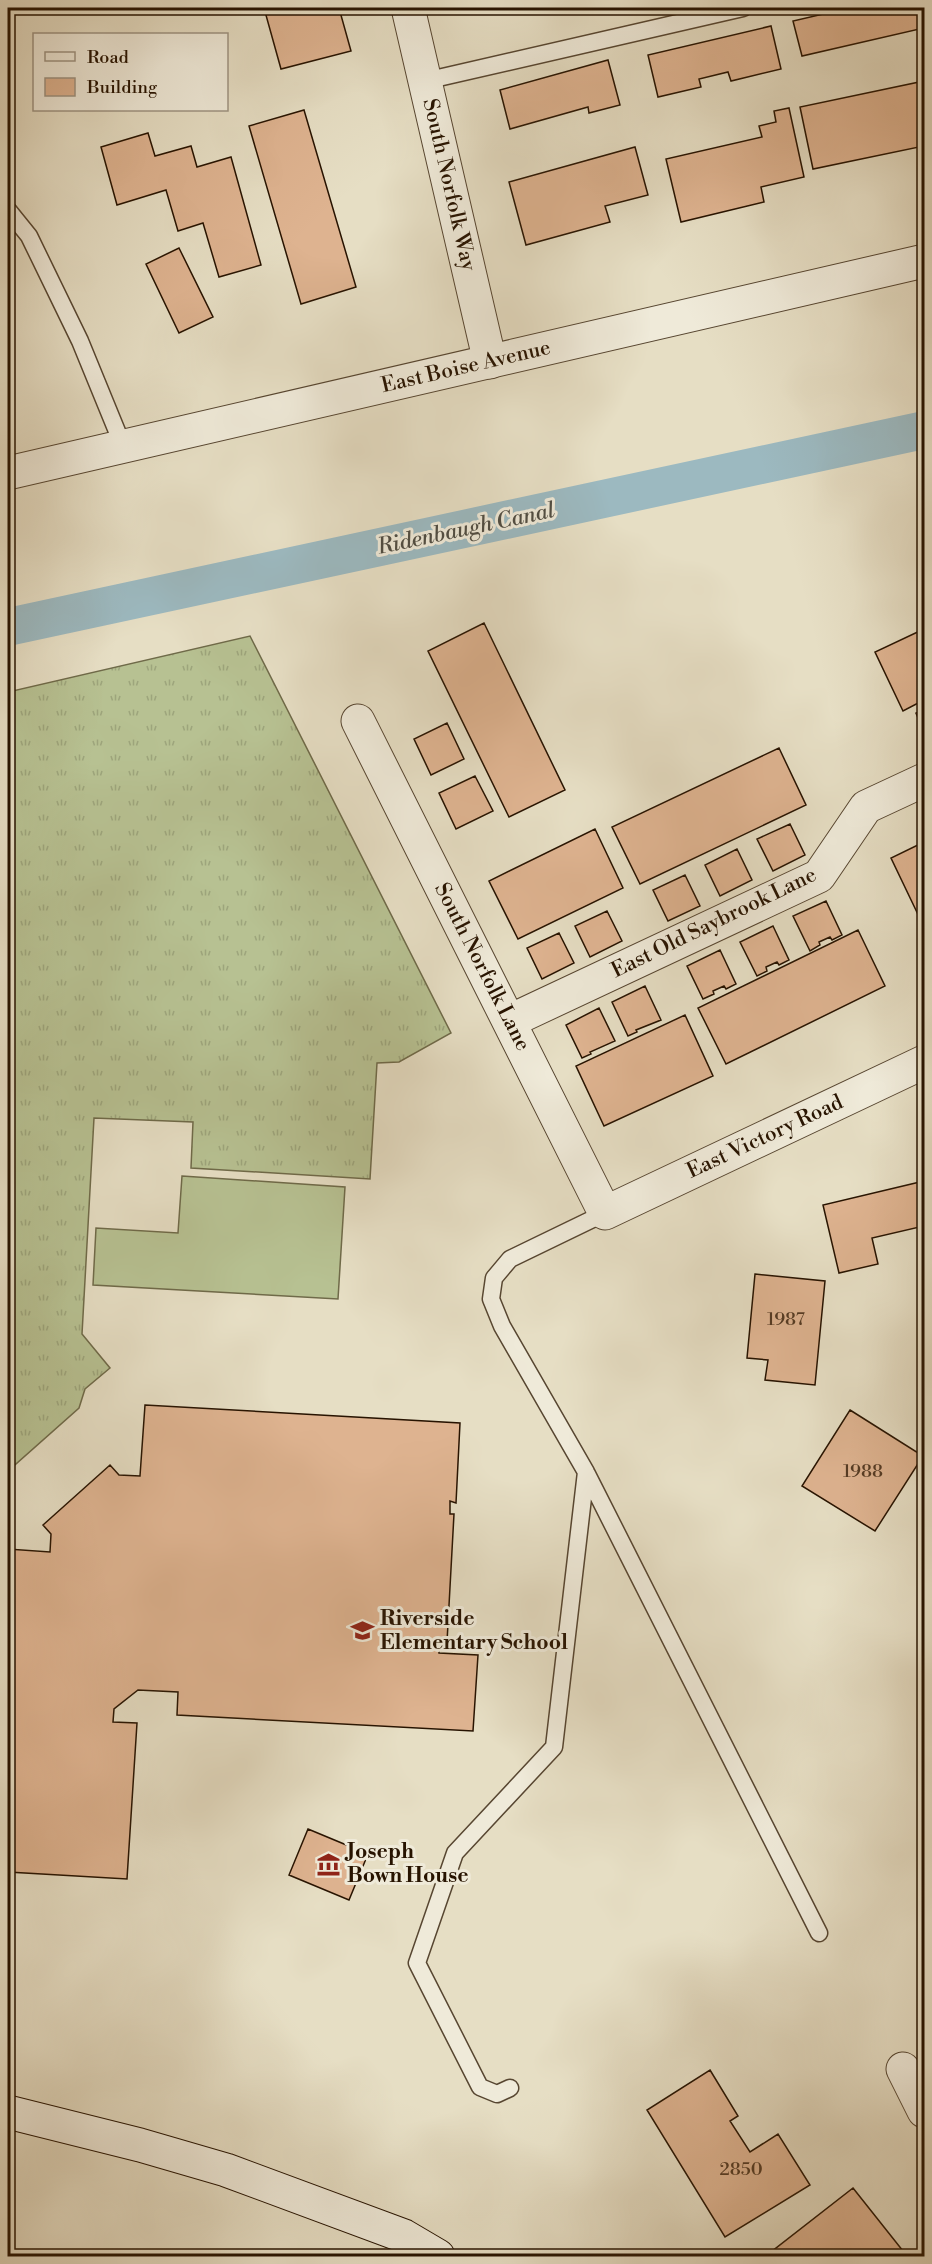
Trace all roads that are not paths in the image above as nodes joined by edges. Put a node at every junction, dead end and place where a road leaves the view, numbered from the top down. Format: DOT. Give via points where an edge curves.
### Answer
graph roads {
  1 [pos="408,8"];
  2 [pos="743,8"];
  3 [pos="425,81"];
  4 [pos="8,210"];
  5 [pos="924,261"];
  6 [pos="490,362"];
  7 [pos="123,446"];
  8 [pos="8,473"];
  9 [pos="358,721"];
  10 [pos="924,780"];
  11 [pos="510,1021"];
  12 [pos="924,1062"];
  13 [pos="605,1214"];
  14 [pos="586,1472"];
  15 [pos="819,1933"];
  16 [pos="903,2069"];
  17 [pos="510,2088"];
  18 [pos="924,2111"];
  19 [pos="8,2112"];
  20 [pos="438,2256"];
  1 -- 3 [label="street, South Norfolk Way"];
  2 -- 3 [label="lane"];
  3 -- 6 [label="street, South Norfolk Way"];
  4 -- 7 [label="lane" via="29,236 80,341"];
  5 -- 6 [label="street, East Boise Avenue"];
  6 -- 7 [label="street, East Boise Avenue"];
  7 -- 8 [label="street, East Boise Avenue"];
  9 -- 11 [label="street, South Norfolk Lane"];
  10 -- 11 [label="street, East Old Saybrook Lane" via="866,807 819,876"];
  11 -- 13 [label="street, South Norfolk Lane"];
  12 -- 13 [label="street, East Victory Road"];
  13 -- 14 [label="lane" via="510,1259 495,1278 491,1299 502,1326"];
  14 -- 15 [label="lane"];
  14 -- 17 [label="lane" via="554,1747 455,1853 417,1963 480,2087 496,2094"];
  16 -- 18 [label="street"];
  19 -- 20 [label="street" via="226,2170 404,2236"];
}
